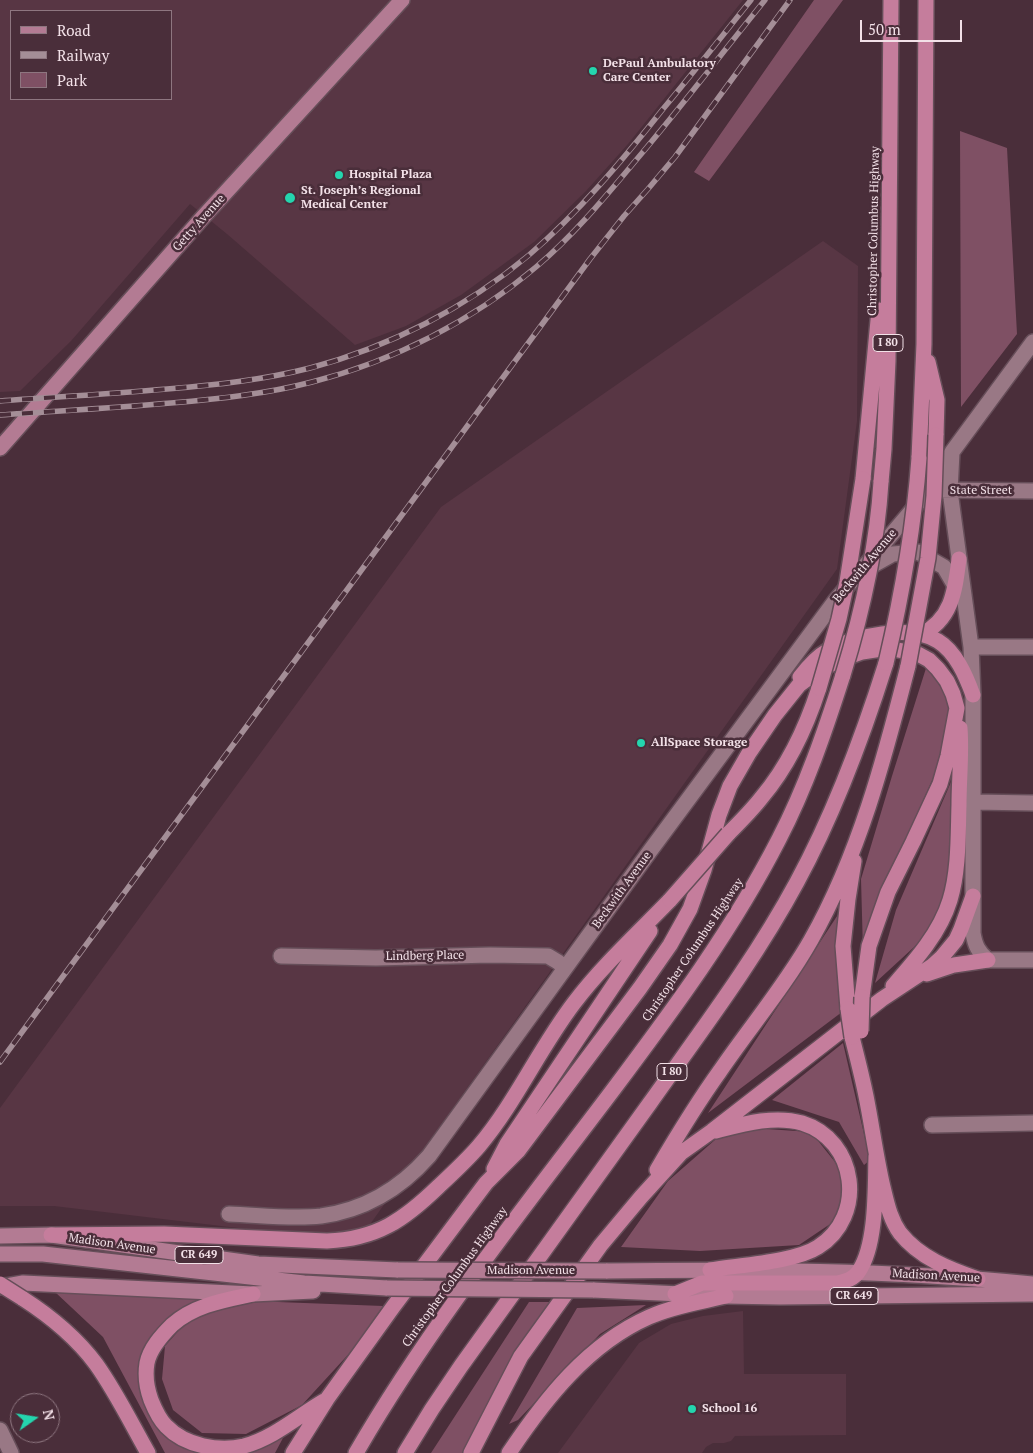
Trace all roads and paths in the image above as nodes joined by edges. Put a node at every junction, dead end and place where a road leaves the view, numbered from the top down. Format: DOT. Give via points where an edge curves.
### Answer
graph roads {
  1 [pos="402,0"];
  2 [pos="891,0"];
  3 [pos="926,0"];
  4 [pos="889,204"];
  5 [pos="1033,342"];
  6 [pos="924,344"];
  7 [pos="0,448"];
  8 [pos="952,452"];
  9 [pos="930,489"];
  10 [pos="950,491"];
  11 [pos="1033,491"];
  12 [pos="959,560"];
  13 [pos="858,574"];
  14 [pos="955,586"];
  15 [pos="920,635"];
  16 [pos="971,647"];
  17 [pos="1033,647"];
  18 [pos="973,695"];
  19 [pos="790,696"];
  20 [pos="957,708"];
  21 [pos="973,802"];
  22 [pos="1033,803"];
  23 [pos="860,833"];
  24 [pos="973,896"];
  25 [pos="670,900"];
  26 [pos="281,956"];
  27 [pos="988,960"];
  28 [pos="1033,960"];
  29 [pos="565,968"];
  30 [pos="918,976"];
  31 [pos="882,998"];
  32 [pos="856,1034"];
  33 [pos="1033,1123"];
  34 [pos="932,1126"];
  35 [pos="712,1132"];
  36 [pos="876,1156"];
  37 [pos="486,1183"];
  38 [pos="641,1197"];
  39 [pos="229,1214"];
  40 [pos="51,1235"];
  41 [pos="0,1236"];
  42 [pos="0,1254"];
  43 [pos="710,1270"];
  44 [pos="859,1272"];
  45 [pos="978,1278"];
  46 [pos="1033,1284"];
  47 [pos="0,1286"];
  48 [pos="387,1288"];
  49 [pos="253,1294"];
  50 [pos="675,1294"];
  51 [pos="1033,1294"];
  52 [pos="726,1296"];
  53 [pos="327,1399"];
  54 [pos="0,1430"];
  55 [pos="11,1453"];
  56 [pos="148,1453"];
  57 [pos="293,1453"];
  58 [pos="356,1453"];
  59 [pos="405,1453"];
  60 [pos="471,1453"];
  61 [pos="509,1453"];
  1 -- 7 [label="main road, Getty Avenue" via="204,216"];
  2 -- 4 [label="highway, Christopher Columbus Highway / I 80"];
  3 -- 6 [label="highway, I 80"];
  4 -- 25 [label="highway, bridge" via="863,478 847,582 819,688 801,736 762,798"];
  4 -- 58 [label="highway, Christopher Columbus Highway / I 80, bridge" via="886,414 876,531 862,605 843,675 801,793 780,838 730,925 663,1022 424,1346"];
  5 -- 8 [label="street, Beckwith Avenue"];
  6 -- 23 [label="highway, bridge" via="937,400 928,558 908,666"];
  6 -- 59 [label="highway, I 80, bridge" via="920,458 906,574 886,663 858,747 819,839 746,966 461,1366"];
  8 -- 9 [label="street, Beckwith Avenue"];
  8 -- 10 [label="street"];
  9 -- 10 [label="street, State Street"];
  9 -- 13 [label="street, Beckwith Avenue"];
  10 -- 11 [label="street, State Street"];
  10 -- 12 [label="street"];
  12 -- 14 [label="highway"];
  12 -- 16 [label="street"];
  13 -- 14 [label="street" via="893,554 918,552 944,567"];
  13 -- 29 [label="street, Beckwith Avenue"];
  14 -- 15 [label="highway" via="942,618"];
  15 -- 18 [label="highway" via="937,640 951,653"];
  15 -- 19 [label="highway" via="900,632 864,637 826,651 806,669"];
  16 -- 17 [label="street"];
  16 -- 18 [label="street"];
  18 -- 21 [label="street"];
  19 -- 20 [label="highway" via="809,677 829,665 862,652 888,648 918,654 929,660 947,681"];
  19 -- 37 [label="highway" via="730,786 690,908 670,945 518,1150"];
  20 -- 31 [label="highway" via="960,730 958,840 953,888 929,942"];
  20 -- 32 [label="highway, bridge" via="940,784 888,892 870,946"];
  21 -- 22 [label="street"];
  21 -- 24 [label="street"];
  23 -- 32 [label="highway, bridge" via="843,946 848,1009"];
  23 -- 38 [label="highway" via="810,941 719,1071"];
  24 -- 27 [label="street" via="975,944"];
  24 -- 30 [label="highway" via="956,940 942,957"];
  25 -- 37 [label="highway" via="507,1144"];
  25 -- 40 [label="highway" via="573,1004 479,1145 425,1200 383,1229 342,1241 164,1234"];
  26 -- 29 [label="street, Lindberg Place" via="548,956"];
  27 -- 28 [label="street"];
  27 -- 30 [label="highway" via="954,965"];
  29 -- 39 [label="street, Beckwith Avenue" via="429,1156 406,1180 373,1201 322,1216"];
  30 -- 31 [label="highway"];
  31 -- 35 [label="highway"];
  32 -- 36 [label="highway"];
  33 -- 34 [label="street"];
  35 -- 38 [label="highway" via="681,1153"];
  35 -- 43 [label="highway" via="779,1120 814,1128 826,1136 842,1156 850,1179 850,1191 844,1216 828,1240 818,1247 796,1256"];
  36 -- 44 [label="highway" via="870,1239"];
  36 -- 45 [label="highway" via="890,1215 899,1231 929,1258"];
  37 -- 53 [label="highway"];
  38 -- 60 [label="highway" via="600,1246 521,1356"];
  40 -- 41 [label="main road, Madison Avenue / CR 649"];
  40 -- 43 [label="main road, Madison Avenue / CR 649, bridge" via="258,1264 398,1270"];
  42 -- 48 [label="main road, Madison Avenue / CR 649" via="43,1254 304,1283"];
  43 -- 44 [label="main road, Madison Avenue / CR 649"];
  44 -- 45 [label="main road, Madison Avenue / CR 649"];
  44 -- 50 [label="highway" via="848,1281 836,1283 702,1283"];
  45 -- 46 [label="main road, Madison Avenue / CR 649"];
  47 -- 49 [label="main road" via="23,1283"];
  47 -- 56 [label="highway, bridge" via="64,1329 95,1363"];
  48 -- 49 [label="main road"];
  48 -- 50 [label="main road, Madison Avenue / CR 649, bridge"];
  49 -- 53 [label="highway" via="219,1301 186,1314 157,1343 147,1362 146,1374 158,1416 170,1430 184,1439 208,1447 230,1448 268,1436"];
  50 -- 52 [label="main road, Madison Avenue / CR 649"];
  51 -- 52 [label="main road, Madison Avenue / CR 649"];
  52 -- 61 [label="highway" via="649,1316 622,1331 561,1384"];
  53 -- 57 [label="highway"];
  54 -- 55 [label="street"];
}
